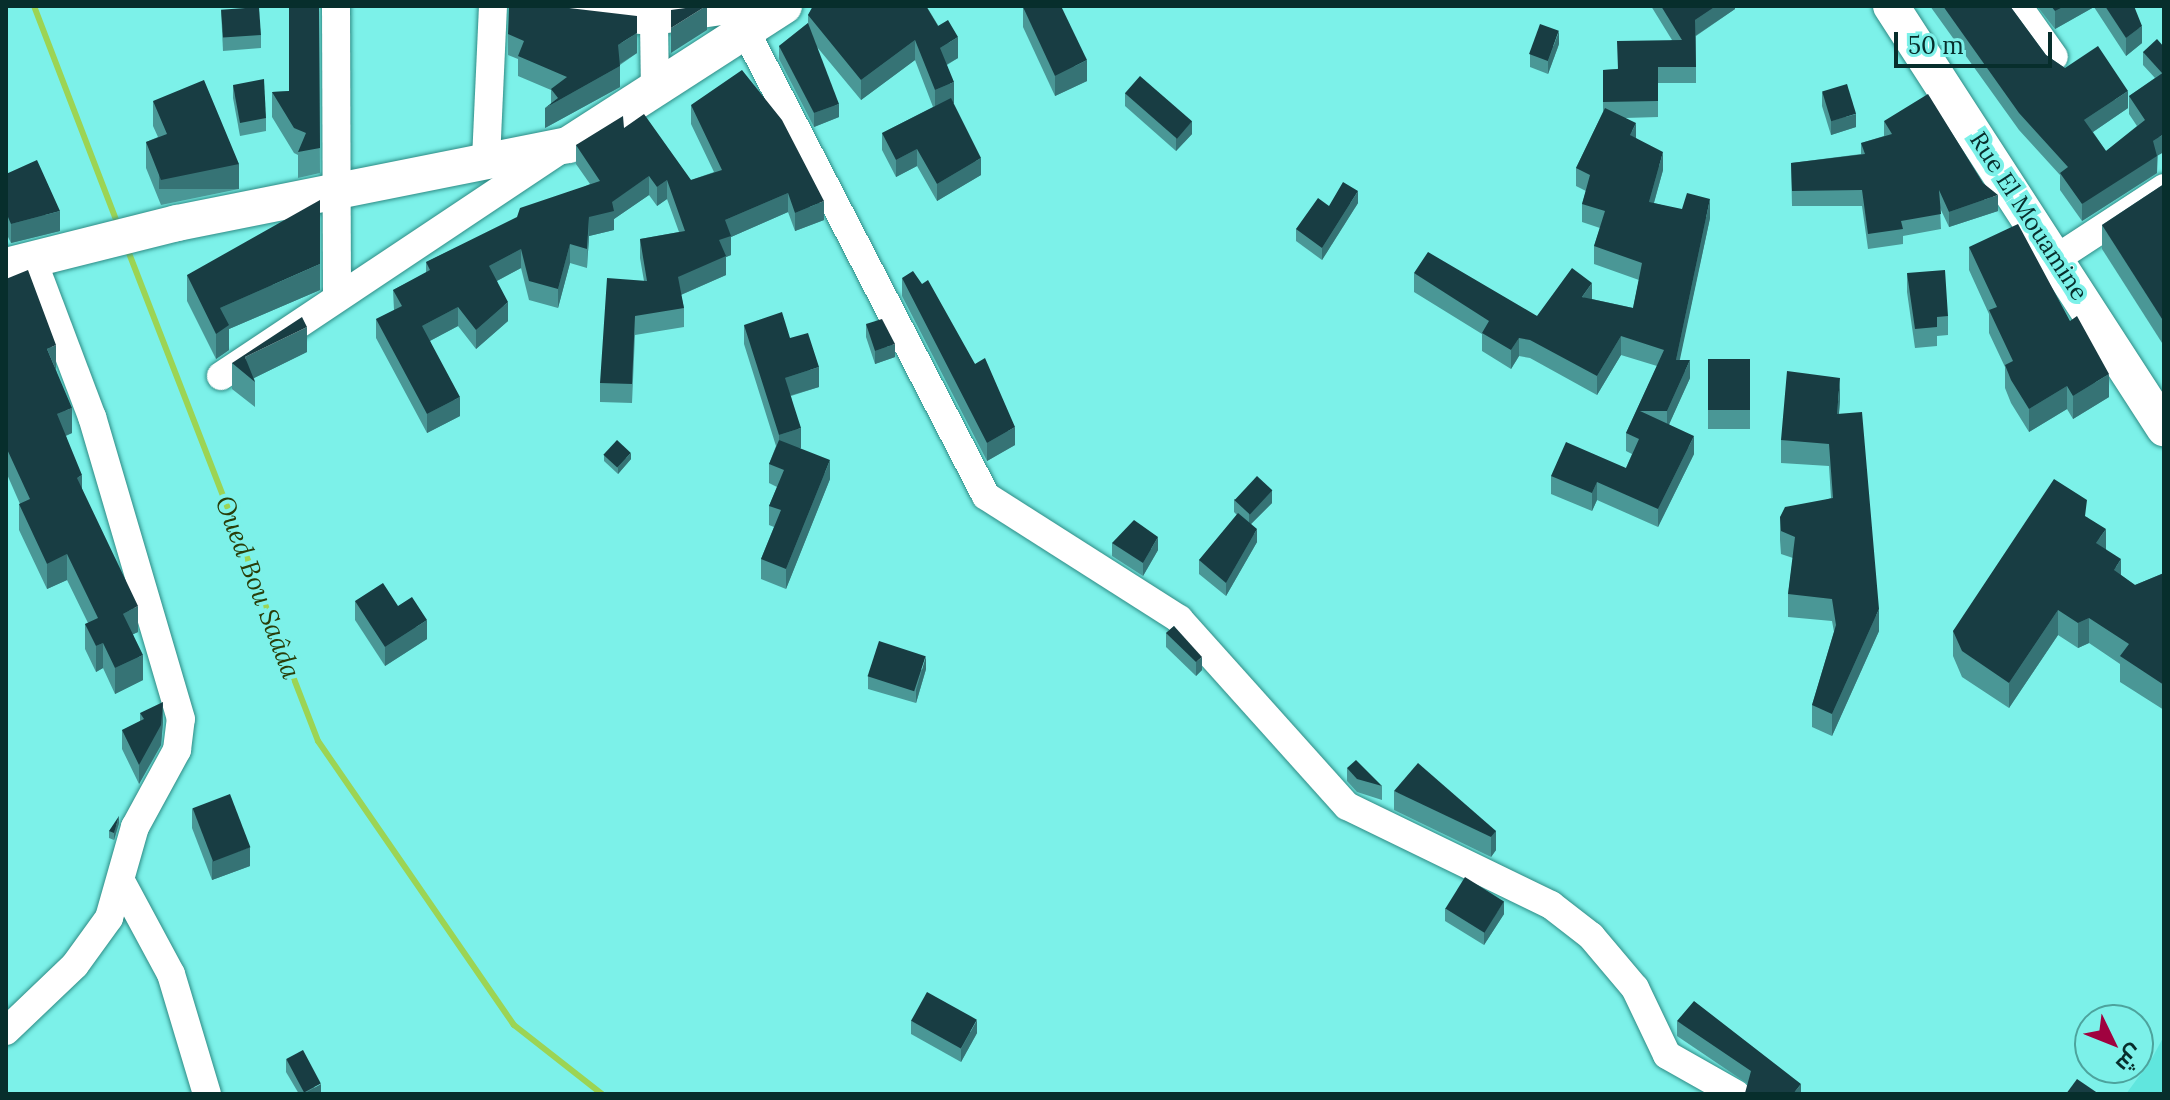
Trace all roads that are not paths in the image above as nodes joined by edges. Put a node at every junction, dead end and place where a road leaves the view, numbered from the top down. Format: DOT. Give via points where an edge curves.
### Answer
graph roads {
  1 [pos="336,6"];
  2 [pos="493,6"];
  3 [pos="579,6"];
  4 [pos="1891,6"];
  5 [pos="2018,6"];
  6 [pos="757,14"];
  7 [pos="654,21"];
  8 [pos="2054,57"];
  9 [pos="655,92"];
  10 [pos="568,145"];
  11 [pos="486,160"];
  12 [pos="2164,188"];
  13 [pos="336,196"];
  14 [pos="2057,258"];
  15 [pos="28,259"];
  16 [pos="337,294"];
  17 [pos="221,376"];
  18 [pos="2164,428"];
  19 [pos="123,885"];
  20 [pos="6,1031"];
  21 [pos="207,1094"];
  22 [pos="1736,1094"];
  1 -- 13 [label="street"];
  2 -- 11 [label="street"];
  3 -- 7 [label="street" via="579,15"];
  4 -- 14 [label="main road, Rue El Mouamine"];
  5 -- 8 [label="street"];
  6 -- 7 [label="street"];
  6 -- 9 [label="main road"];
  6 -- 22 [label="street" via="986,496 1179,619 1347,806 1551,905 1591,936 1635,988 1667,1055"];
  7 -- 9 [label="street"];
  9 -- 10 [label="main road"];
  10 -- 11 [label="main road"];
  10 -- 16 [label="street"];
  11 -- 13 [label="main road"];
  12 -- 14 [label="street"];
  13 -- 15 [label="main road" via="177,223"];
  13 -- 16 [label="street"];
  14 -- 18 [label="main road, Rue El Mouamine"];
  15 -- 19 [label="street" via="92,417 181,719 172,760 135,827"];
  16 -- 17 [label="street"];
  19 -- 20 [label="street" via="75,965"];
  19 -- 21 [label="street" via="171,974"];
}
